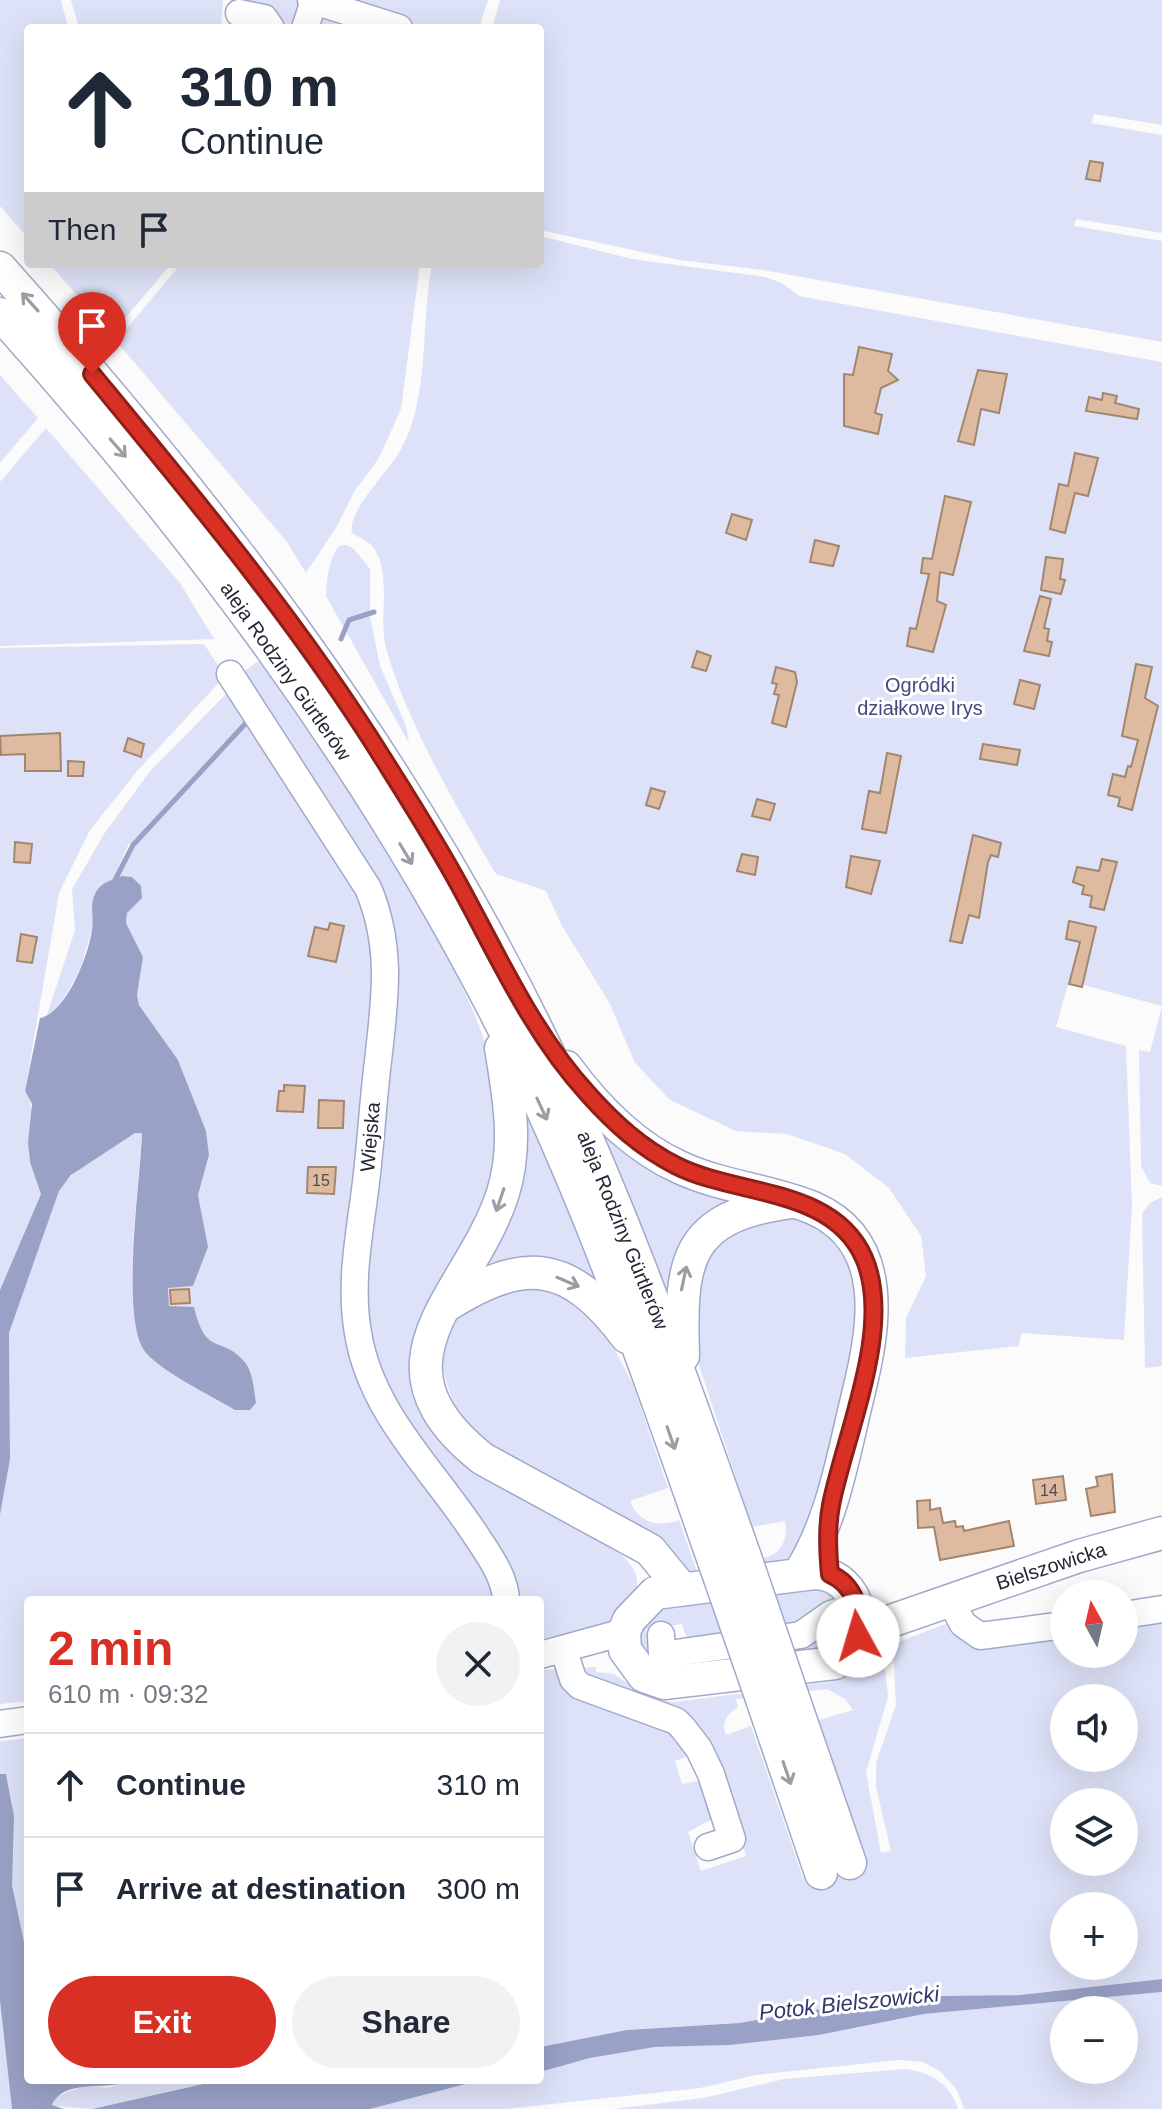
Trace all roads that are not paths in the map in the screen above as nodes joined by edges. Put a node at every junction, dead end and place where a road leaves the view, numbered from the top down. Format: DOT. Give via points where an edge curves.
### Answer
graph roads {
  1 [pos="313,0"];
  2 [pos="242,14"];
  3 [pos="362,22"];
  4 [pos="268,24"];
  5 [pos="306,24"];
  6 [pos="0,268"];
  7 [pos="0,314"];
  8 [pos="283,637"];
  9 [pos="230,674"];
  10 [pos="496,1013"];
  11 [pos="533,1023"];
  12 [pos="793,1202"];
  13 [pos="444,1307"];
  14 [pos="646,1364"];
  15 [pos="683,1383"];
  16 [pos="1162,1533"];
  17 [pos="730,1559"];
  18 [pos="815,1574"];
  19 [pos="668,1591"];
  20 [pos="506,1596"];
  21 [pos="944,1600"];
  22 [pos="1162,1609"];
  23 [pos="857,1612"];
  24 [pos="1138,1613"];
  25 [pos="1050,1627"];
  26 [pos="661,1635"];
  27 [pos="628,1646"];
  28 [pos="554,1655"];
  29 [pos="24,1721"];
  30 [pos="0,1724"];
  31 [pos="708,1847"];
  32 [pos="835,1868"];
  1 -- 3 [label="street"];
  1 -- 5 [label="street"];
  2 -- 4 [label="street" via="264,18"];
  8 -- 6 [label="main road, aleja Rodziny Gürtlerów, one-way" via="249,564"];
  7 -- 8 [label="main road, aleja Rodziny Gürtlerów, one-way"];
  8 -- 10 [label="main road, aleja Rodziny Gürtlerów, one-way"];
  8 -- 11 [label="main road, aleja Rodziny Gürtlerów" via="419,816"];
  9 -- 20 [label="street, Wiejska" via="368,888 381,918 388,984 354,1280 362,1357 383,1405 487,1552"];
  10 -- 13 [label="main road, one-way" via="512,1157 494,1217"];
  10 -- 14 [label="main road, aleja Rodziny Gürtlerów, one-way" via="575,1183"];
  11 -- 12 [label="main road" via="575,1080 642,1146 707,1178"];
  11 -- 15 [label="main road, aleja Rodziny Gürtlerów" via="619,1215"];
  15 -- 12 [label="main road, one-way" via="681,1289 694,1248 714,1227 736,1216"];
  12 -- 18 [label="main road" via="813,1208 847,1231 871,1279 872,1328"];
  13 -- 14 [label="main road, one-way" via="504,1275 533,1272 558,1278 590,1294"];
  13 -- 19 [label="main road" via="431,1332 426,1363 433,1403 445,1423 483,1459 617,1535"];
  14 -- 17 [label="main road, aleja Rodziny Gürtlerów, one-way"];
  15 -- 17 [label="main road, aleja Rodziny Gürtlerów"];
  16 -- 21 [label="main road, Bielszowicka"];
  17 -- 32 [label="main road, aleja Rodziny Gürtlerów, bridge"];
  18 -- 19 [label="main road"];
  18 -- 23 [label="main road" via="841,1581"];
  19 -- 27 [label="main road" via="634,1611"];
  21 -- 23 [label="main road, Bielszowicka"];
  21 -- 25 [label="street" via="980,1636"];
  22 -- 24 [label="street"];
  23 -- 26 [label="street" via="831,1614 801,1635 662,1655"];
  23 -- 27 [label="main road" via="843,1658 820,1667 672,1684 648,1678"];
  27 -- 28 [label="street"];
  28 -- 31 [label="street" via="580,1686 676,1721 699,1749 732,1839"];
  29 -- 30 [label="street"];
}
